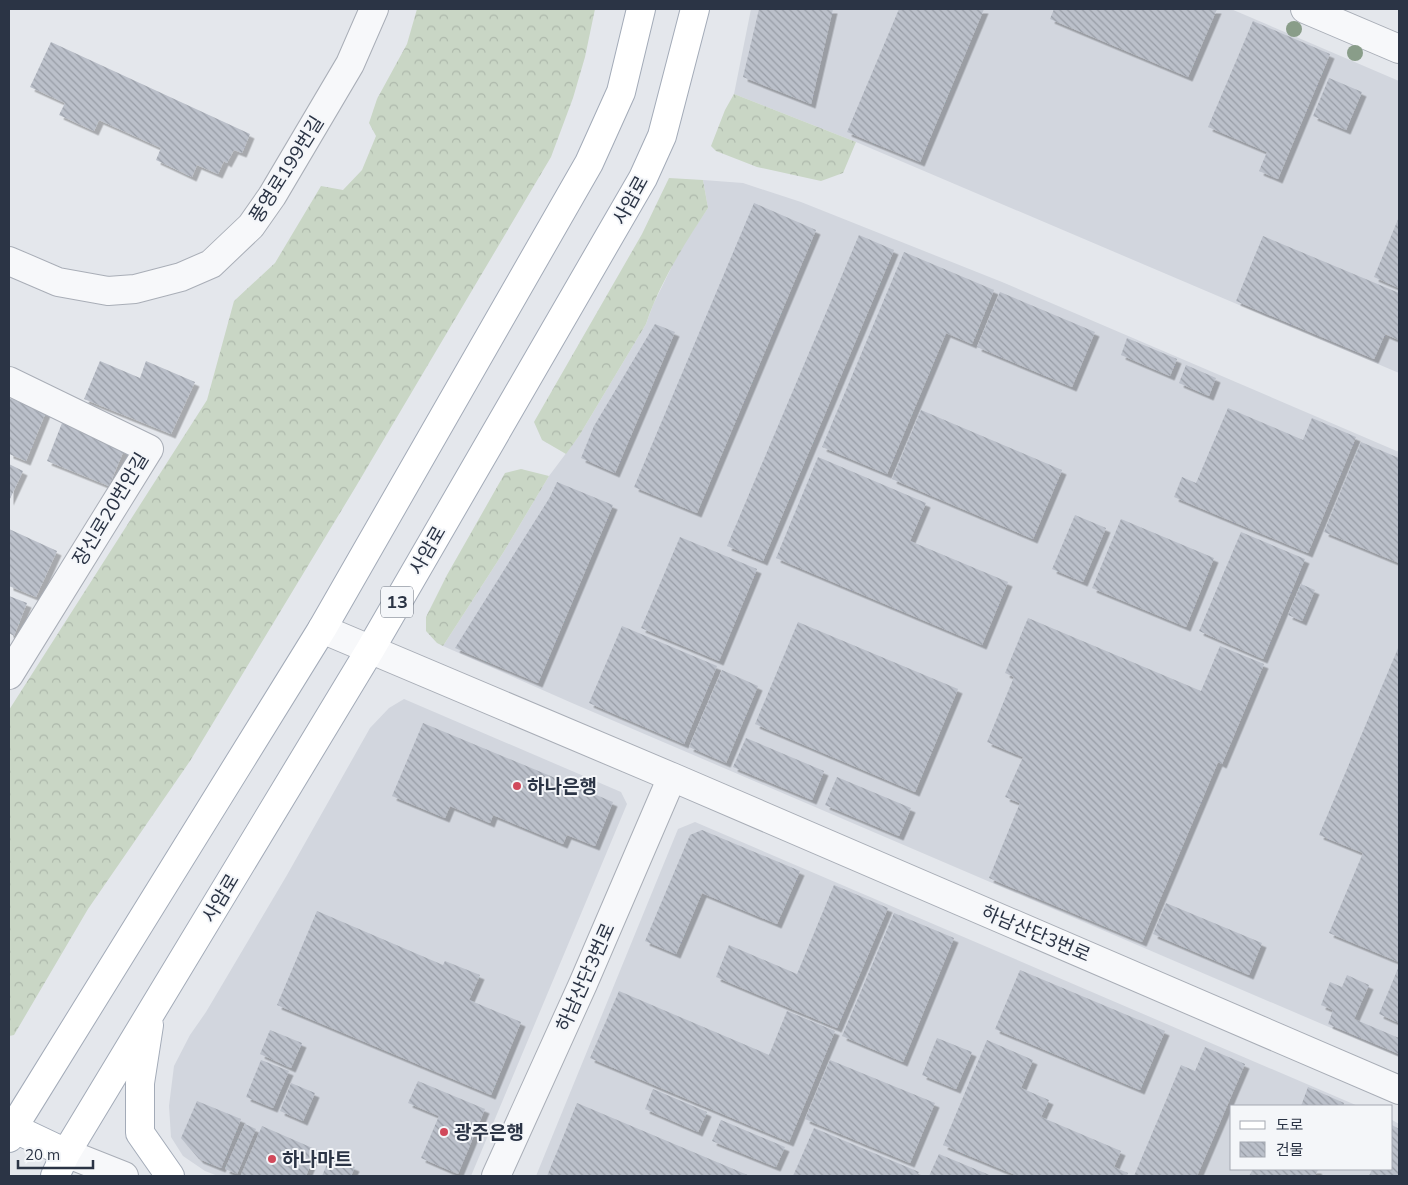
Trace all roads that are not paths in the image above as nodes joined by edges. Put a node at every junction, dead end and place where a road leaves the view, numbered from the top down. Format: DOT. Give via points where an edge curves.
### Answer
graph roads {
  1 [pos="374,9"];
  2 [pos="641,9"];
  3 [pos="695,9"];
  4 [pos="1305,9"];
  5 [pos="1399,49"];
  6 [pos="11,267"];
  7 [pos="9,381"];
  8 [pos="322,629"];
  9 [pos="370,650"];
  10 [pos="9,675"];
  11 [pos="672,777"];
  12 [pos="152,1011"];
  13 [pos="1399,1090"];
  14 [pos="10,1131"];
  15 [pos="61,1165"];
  16 [pos="124,1176"];
  17 [pos="170,1176"];
  18 [pos="496,1176"];
  1 -- 6 [label="street, 풍영로199번길" via="350,64 272,196 251,226 211,264 181,277 135,289 108,291 58,282"];
  2 -- 8 [label="main road" via="621,92 589,163"];
  3 -- 9 [label="main road, 사암로 / 13" via="662,136 643,178"];
  4 -- 5 [label="street"];
  7 -- 10 [label="street, 장신로20번안길" via="149,449"];
  8 -- 9 [label="street, 하남산단3번로"];
  8 -- 14 [label="main road"];
  9 -- 11 [label="street, 하남산단3번로"];
  9 -- 12 [label="main road, 사암로 / 13"];
  11 -- 13 [label="street, 하남산단3번로"];
  11 -- 18 [label="street, 하남산단3번로"];
  12 -- 15 [label="main road, 사암로 / 13"];
  12 -- 17 [label="main road" via="140,1083 140,1133"];
  14 -- 15 [label="main road"];
  15 -- 16 [label="street"];
}
